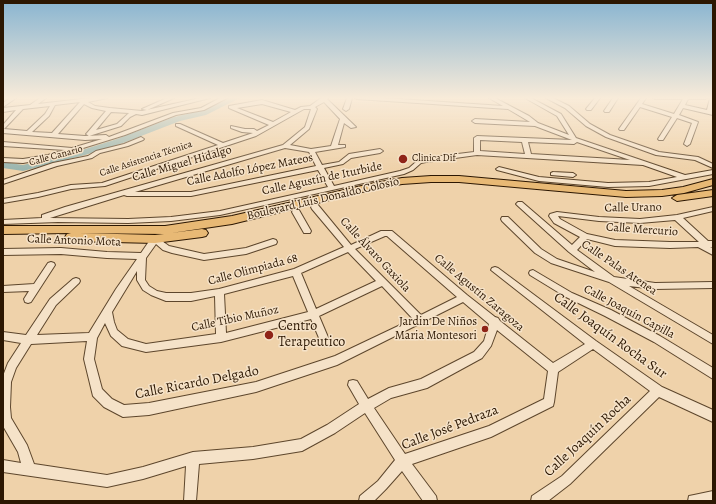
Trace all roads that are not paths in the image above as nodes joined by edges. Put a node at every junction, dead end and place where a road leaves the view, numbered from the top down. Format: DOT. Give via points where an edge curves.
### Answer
graph roads {
  1 [pos="39,122"];
  2 [pos="65,122"];
  3 [pos="100,122"];
  4 [pos="122,122"];
  5 [pos="157,122"];
  6 [pos="266,122"];
  7 [pos="280,122"];
  8 [pos="309,122"];
  9 [pos="342,122"];
  10 [pos="346,122"];
  11 [pos="486,122"];
  12 [pos="532,122"];
  13 [pos="563,122"];
  14 [pos="584,122"];
  15 [pos="627,122"];
  16 [pos="673,122"];
  17 [pos="694,122"];
  18 [pos="536,124"];
  19 [pos="178,125"];
  20 [pos="274,125"];
  21 [pos="233,127"];
  22 [pos="353,127"];
  23 [pos="622,129"];
  24 [pos="265,130"];
  25 [pos="3,131"];
  26 [pos="28,133"];
  27 [pos="52,135"];
  28 [pos="125,135"];
  29 [pos="87,136"];
  30 [pos="113,137"];
  31 [pos="574,139"];
  32 [pos="661,139"];
  33 [pos="525,140"];
  34 [pos="585,143"];
  35 [pos="3,144"];
  36 [pos="687,144"];
  37 [pos="222,145"];
  38 [pos="36,146"];
  39 [pos="285,146"];
  40 [pos="343,146"];
  41 [pos="334,147"];
  42 [pos="76,149"];
  43 [pos="311,151"];
  44 [pos="380,151"];
  45 [pos="477,154"];
  46 [pos="529,157"];
  47 [pos="3,160"];
  48 [pos="642,163"];
  49 [pos="551,166"];
  50 [pos="713,166"];
  51 [pos="320,167"];
  52 [pos="499,169"];
  53 [pos="713,172"];
  54 [pos="573,175"];
  55 [pos="554,177"];
  56 [pos="685,178"];
  57 [pos="3,182"];
  58 [pos="713,182"];
  59 [pos="331,187"];
  60 [pos="353,187"];
  61 [pos="713,193"];
  62 [pos="117,194"];
  63 [pos="3,201"];
  64 [pos="520,204"];
  65 [pos="315,207"];
  66 [pos="713,209"];
  67 [pos="296,212"];
  68 [pos="553,216"];
  69 [pos="677,217"];
  70 [pos="505,219"];
  71 [pos="38,220"];
  72 [pos="58,220"];
  73 [pos="7,222"];
  74 [pos="95,229"];
  75 [pos="3,230"];
  76 [pos="307,231"];
  77 [pos="392,234"];
  78 [pos="585,236"];
  79 [pos="3,238"];
  80 [pos="155,239"];
  81 [pos="273,242"];
  82 [pos="707,244"];
  83 [pos="350,249"];
  84 [pos="572,250"];
  85 [pos="713,252"];
  86 [pos="4,254"];
  87 [pos="143,257"];
  88 [pos="51,265"];
  89 [pos="495,270"];
  90 [pos="296,272"];
  91 [pos="533,273"];
  92 [pos="612,280"];
  93 [pos="76,281"];
  94 [pos="383,282"];
  95 [pos="713,285"];
  96 [pos="37,287"];
  97 [pos="3,289"];
  98 [pos="219,292"];
  99 [pos="464,298"];
  100 [pos="28,299"];
  101 [pos="107,311"];
  102 [pos="314,314"];
  103 [pos="419,319"];
  104 [pos="495,322"];
  105 [pos="713,332"];
  106 [pos="701,333"];
  107 [pos="3,336"];
  108 [pos="92,337"];
  109 [pos="220,338"];
  110 [pos="28,340"];
  111 [pos="713,340"];
  112 [pos="325,342"];
  113 [pos="593,344"];
  114 [pos="553,369"];
  115 [pos="713,374"];
  116 [pos="353,385"];
  117 [pos="4,391"];
  118 [pos="658,391"];
  119 [pos="366,406"];
  120 [pos="713,416"];
  121 [pos="193,458"];
  122 [pos="402,461"];
  123 [pos="3,466"];
  124 [pos="30,470"];
  125 [pos="713,497"];
  126 [pos="190,501"];
  127 [pos="364,501"];
  128 [pos="431,501"];
  129 [pos="537,501"];
  130 [pos="694,501"];
  1 -- 26 [label="street"];
  2 -- 27 [label="street"];
  3 -- 29 [label="street"];
  4 -- 29 [label="street"];
  5 -- 28 [label="street"];
  6 -- 20 [label="street"];
  7 -- 20 [label="street, Calle Asistencia Técnica"];
  8 -- 39 [label="street" via="307,128"];
  9 -- 41 [label="street"];
  10 -- 22 [label="street"];
  11 -- 18 [label="street"];
  12 -- 18 [label="street"];
  13 -- 31 [label="street"];
  14 -- 50 [label="street" via="608,136 658,154 696,158"];
  15 -- 23 [label="street"];
  16 -- 32 [label="street"];
  17 -- 36 [label="street" via="696,123"];
  18 -- 31 [label="street"];
  19 -- 37 [label="street"];
  20 -- 24 [label="street, Calle Asistencia Técnica"];
  21 -- 24 [label="street" via="251,132"];
  24 -- 37 [label="street, Calle Asistencia Técnica"];
  25 -- 26 [label="street"];
  26 -- 27 [label="street"];
  27 -- 29 [label="street"];
  27 -- 38 [label="street"];
  28 -- 30 [label="street"];
  28 -- 57 [label="street, Calle Canario" via="140,139 90,157 55,164"];
  29 -- 30 [label="street"];
  30 -- 42 [label="street"];
  31 -- 34 [label="street"];
  33 -- 34 [label="street"];
  33 -- 45 [label="street" via="476,138"];
  33 -- 46 [label="street"];
  34 -- 48 [label="street"];
  35 -- 38 [label="street"];
  37 -- 63 [label="street, Calle Asistencia Técnica" via="103,185 71,187"];
  38 -- 42 [label="street"];
  39 -- 43 [label="street, Calle Miguel Hidalgo"];
  39 -- 62 [label="street, Calle Miguel Hidalgo"];
  40 -- 41 [label="street"];
  41 -- 43 [label="street"];
  42 -- 47 [label="street" via="23,161"];
  43 -- 51 [label="street, Calle Adolfo López Mateos"];
  44 -- 51 [label="street" via="349,156 341,163"];
  45 -- 46 [label="street, Calle Agustín de Iturbide"];
  45 -- 60 [label="street, Calle Agustín de Iturbide" via="424,160 406,172"];
  46 -- 48 [label="street, Calle Agustín de Iturbide"];
  48 -- 56 [label="street"];
  49 -- 55 [label="street"];
  51 -- 59 [label="street"];
  51 -- 62 [label="street, Calle Adolfo López Mateos" via="191,194"];
  52 -- 55 [label="street" via="539,179"];
  53 -- 56 [label="street"];
  54 -- 55 [label="street"];
  55 -- 56 [label="street" via="608,185 649,184"];
  58 -- 60 [label="highway, Boulevard Luis Donaldo Colosio" via="684,190 626,194 459,179 402,181"];
  59 -- 60 [label="street, Calle Agustín de Iturbide"];
  59 -- 72 [label="street, Calle Agustín de Iturbide" via="220,213 171,219"];
  60 -- 74 [label="highway, Boulevard Luis Donaldo Colosio" via="287,208 232,220 172,229"];
  61 -- 65 [label="highway, Boulevard Luis Donaldo Colosio" via="666,200 630,200 460,185 432,185 373,192"];
  62 -- 71 [label="street, Calle Miguel Hidalgo" via="68,208"];
  64 -- 84 [label="street, Calle Palas Atenea"];
  65 -- 67 [label="highway, Boulevard Luis Donaldo Colosio"];
  65 -- 83 [label="street, Calle Álvaro Gaxiola"];
  66 -- 69 [label="street, Calle Urano"];
  67 -- 76 [label="street"];
  67 -- 80 [label="highway, Boulevard Luis Donaldo Colosio" via="235,227"];
  68 -- 69 [label="street, Calle Urano" via="557,214 640,221"];
  68 -- 78 [label="street, Calle Mercurio" via="557,221"];
  69 -- 82 [label="street"];
  70 -- 92 [label="street" via="538,251 554,261"];
  71 -- 72 [label="street, Calle Agustín de Iturbide"];
  71 -- 73 [label="street, Calle Agustín de Iturbide"];
  72 -- 74 [label="highway" via="68,225"];
  74 -- 75 [label="highway, Boulevard Luis Donaldo Colosio"];
  77 -- 83 [label="street, Calle Olimpiada 68" via="384,234"];
  77 -- 99 [label="street, Calle Agustín Zaragoza"];
  78 -- 82 [label="street, Calle Mercurio" via="615,243"];
  78 -- 84 [label="street"];
  79 -- 80 [label="highway, Boulevard Luis Donaldo Colosio" via="29,236"];
  80 -- 81 [label="street" via="175,252 204,257 246,251"];
  80 -- 87 [label="street, Calle Ricardo Delgado"];
  82 -- 85 [label="street"];
  83 -- 90 [label="street, Calle Olimpiada 68"];
  83 -- 94 [label="street, Calle Álvaro Gaxiola"];
  84 -- 92 [label="street, Calle Palas Atenea"];
  86 -- 87 [label="street, Calle Antonio Mota" via="61,251"];
  87 -- 98 [label="street, Calle Olimpiada 68" via="141,280 146,288 154,293 166,297"];
  87 -- 101 [label="street, Calle Ricardo Delgado"];
  88 -- 96 [label="street"];
  89 -- 113 [label="street, Calle Joaquín Rocha Sur"];
  90 -- 98 [label="street, Calle Olimpiada 68"];
  90 -- 102 [label="street"];
  91 -- 115 [label="street, Calle Joaquín Capilla" via="570,295 657,339"];
  92 -- 95 [label="street" via="655,286"];
  92 -- 106 [label="street, Calle Palas Atenea"];
  93 -- 110 [label="street" via="53,302"];
  94 -- 102 [label="street, Calle Tibio Muñoz"];
  94 -- 103 [label="street, Calle Álvaro Gaxiola"];
  96 -- 97 [label="street"];
  96 -- 100 [label="street"];
  98 -- 109 [label="street"];
  99 -- 103 [label="street, Calle Ricardo Delgado"];
  99 -- 104 [label="street, Calle Agustín Zaragoza"];
  101 -- 108 [label="street, Calle Ricardo Delgado"];
  101 -- 109 [label="street, Calle Tibio Muñoz" via="114,333 125,344 146,348"];
  102 -- 109 [label="street, Calle Tibio Muñoz"];
  102 -- 112 [label="street"];
  103 -- 108 [label="street, Calle Ricardo Delgado" via="337,360 256,387 149,409 123,411 108,403 97,392 89,359"];
  104 -- 114 [label="street, Calle Agustín Zaragoza"];
  104 -- 119 [label="street" via="488,344 478,355 423,384 389,393"];
  105 -- 106 [label="street"];
  106 -- 111 [label="street, Calle Palas Atenea"];
  107 -- 110 [label="street"];
  108 -- 110 [label="street"];
  110 -- 117 [label="street" via="12,366"];
  113 -- 114 [label="street"];
  113 -- 118 [label="street, Calle Joaquín Rocha Sur"];
  114 -- 122 [label="street, Calle José Pedraza" via="548,402 491,431"];
  116 -- 119 [label="street"];
  117 -- 124 [label="street" via="6,420 23,449"];
  118 -- 120 [label="street, Calle Joaquín Rocha Sur"];
  118 -- 129 [label="street, Calle Joaquín Rocha" via="566,480"];
  119 -- 121 [label="street" via="302,445 253,453"];
  119 -- 122 [label="street"];
  121 -- 124 [label="street" via="107,481"];
  121 -- 126 [label="street"];
  122 -- 127 [label="street, Calle José Pedraza"];
  122 -- 128 [label="street"];
  123 -- 124 [label="street"];
  125 -- 130 [label="street"];
}
